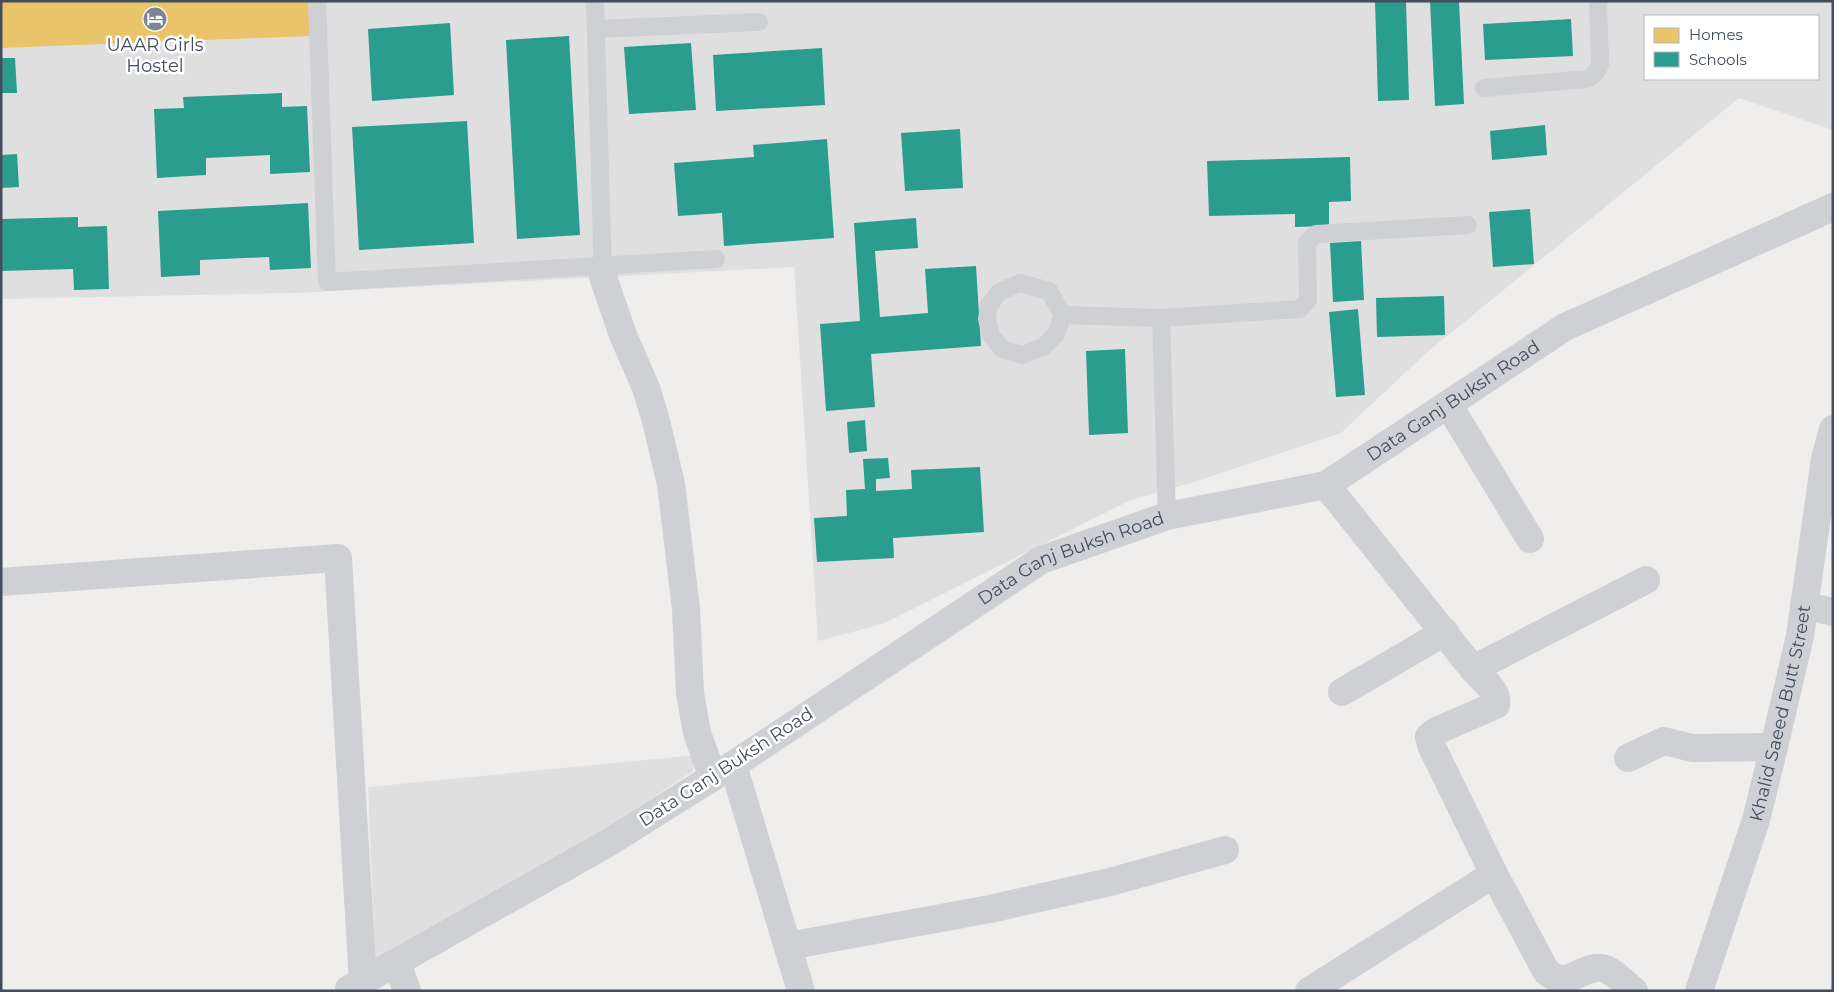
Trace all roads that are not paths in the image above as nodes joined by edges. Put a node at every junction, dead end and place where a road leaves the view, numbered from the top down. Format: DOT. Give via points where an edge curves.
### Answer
graph roads {
  1 [pos="317,1"];
  2 [pos="595,1"];
  3 [pos="1598,1"];
  4 [pos="759,22"];
  5 [pos="596,29"];
  6 [pos="1484,88"];
  7 [pos="1833,207"];
  8 [pos="1468,225"];
  9 [pos="716,259"];
  10 [pos="603,271"];
  11 [pos="1064,315"];
  12 [pos="1161,318"];
  13 [pos="1448,404"];
  14 [pos="1833,429"];
  15 [pos="1326,485"];
  16 [pos="1167,516"];
  17 [pos="1530,539"];
  18 [pos="1646,580"];
  19 [pos="1,582"];
  20 [pos="1804,606"];
  21 [pos="1833,612"];
  22 [pos="1445,632"];
  23 [pos="1473,669"];
  24 [pos="1342,692"];
  25 [pos="1774,747"];
  26 [pos="1628,758"];
  27 [pos="723,771"];
  28 [pos="1225,850"];
  29 [pos="1494,874"];
  30 [pos="788,946"];
  31 [pos="396,963"];
  32 [pos="354,987"];
  33 [pos="407,991"];
  34 [pos="801,991"];
  35 [pos="1309,991"];
  36 [pos="1634,991"];
  37 [pos="1699,991"];
  1 -- 10 [label="lane" via="327,282"];
  2 -- 5 [label="lane"];
  3 -- 6 [label="lane" via="1600,64 1594,75 1587,79"];
  4 -- 5 [label="lane"];
  5 -- 10 [label="lane"];
  7 -- 13 [label="street, Data Ganj Buksh Road" via="1565,327"];
  8 -- 12 [label="lane" via="1316,234 1308,242 1308,300 1300,309"];
  9 -- 10 [label="lane"];
  10 -- 27 [label="street" via="623,335 651,404 671,484 686,609 690,693 697,733"];
  11 -- 11 [label="lane" via="1048,291 1020,283 999,292 990,304 987,320 991,335 1002,349 1022,355 1043,347 1056,334"];
  11 -- 12 [label="lane"];
  12 -- 16 [label="lane"];
  13 -- 15 [label="street, Data Ganj Buksh Road"];
  13 -- 17 [label="street"];
  14 -- 20 [label="street, Khalid Saeed Butt Street" via="1825,459"];
  15 -- 16 [label="street, Data Ganj Buksh Road"];
  15 -- 22 [label="street"];
  16 -- 27 [label="street, Data Ganj Buksh Road" via="1041,560"];
  18 -- 23 [label="street"];
  19 -- 32 [label="street" via="338,558"];
  20 -- 21 [label="street"];
  20 -- 25 [label="street, Khalid Saeed Butt Street"];
  22 -- 23 [label="street"];
  22 -- 24 [label="street"];
  23 -- 29 [label="street" via="1495,693 1496,706 1436,730 1429,737"];
  25 -- 26 [label="street" via="1692,748 1664,741"];
  25 -- 37 [label="street, Khalid Saeed Butt Street" via="1756,820"];
  27 -- 30 [label="street"];
  27 -- 31 [label="street, Data Ganj Buksh Road" via="608,843"];
  28 -- 30 [label="street" via="1110,882 990,909"];
  29 -- 35 [label="street"];
  29 -- 36 [label="street" via="1553,979 1564,981 1601,968"];
  30 -- 34 [label="street"];
  31 -- 32 [label="street, Data Ganj Buksh Road"];
  31 -- 33 [label="street"];
}
